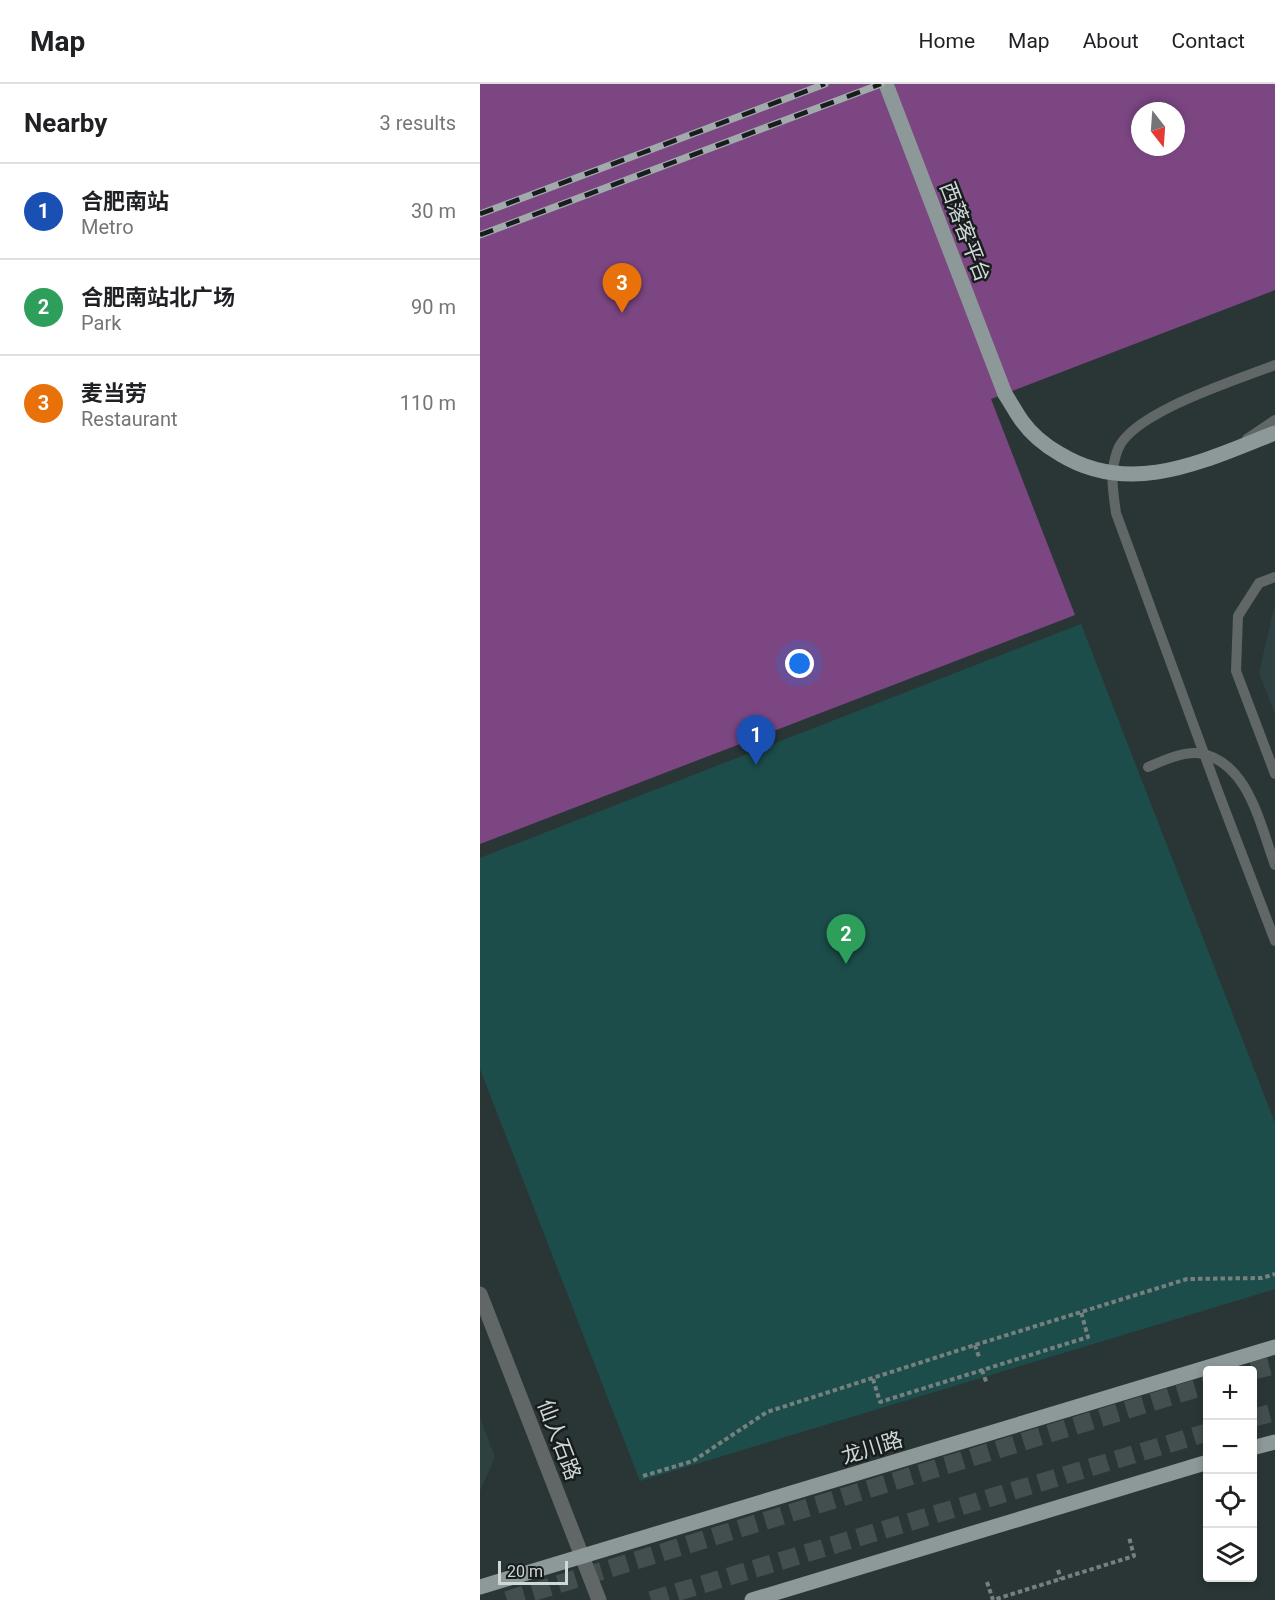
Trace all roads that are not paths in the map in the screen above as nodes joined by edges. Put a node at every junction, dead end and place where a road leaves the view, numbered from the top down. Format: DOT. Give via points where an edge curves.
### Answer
graph roads {
  1 [pos="886,84"];
  2 [pos="1275,365"];
  3 [pos="1275,420"];
  4 [pos="1275,433"];
  5 [pos="1229,451"];
  6 [pos="1275,577"];
  7 [pos="1148,767"];
  8 [pos="1275,774"];
  9 [pos="1275,865"];
  10 [pos="1275,941"];
  11 [pos="480,1294"];
  12 [pos="1275,1347"];
  13 [pos="1275,1442"];
  14 [pos="1257,1447"];
  15 [pos="1203,1464"];
  16 [pos="582,1557"];
  17 [pos="480,1587"];
  18 [pos="599,1600"];
  19 [pos="752,1600"];
  1 -- 5 [label="main road, 西落客平台, bridge" via="1005,394 1023,422 1047,446 1075,463 1107,473 1140,476 1176,470"];
  2 -- 10 [label="lane" via="1176,404 1137,426 1119,447 1111,476 1116,513"];
  3 -- 5 [label="lane, bridge"];
  4 -- 5 [label="main road, 西落客平台, bridge"];
  6 -- 8 [label="lane" via="1259,583 1238,616 1236,671"];
  7 -- 9 [label="lane, bridge" via="1196,753 1221,760 1237,775 1251,800"];
  11 -- 16 [label="street, 仙人石路"];
  12 -- 16 [label="main road, 龙川路"];
  13 -- 14 [label="main road"];
  15 -- 19 [label="main road"];
  16 -- 17 [label="main road, 龙川路"];
  16 -- 18 [label="street, 仙人石路"];
}
